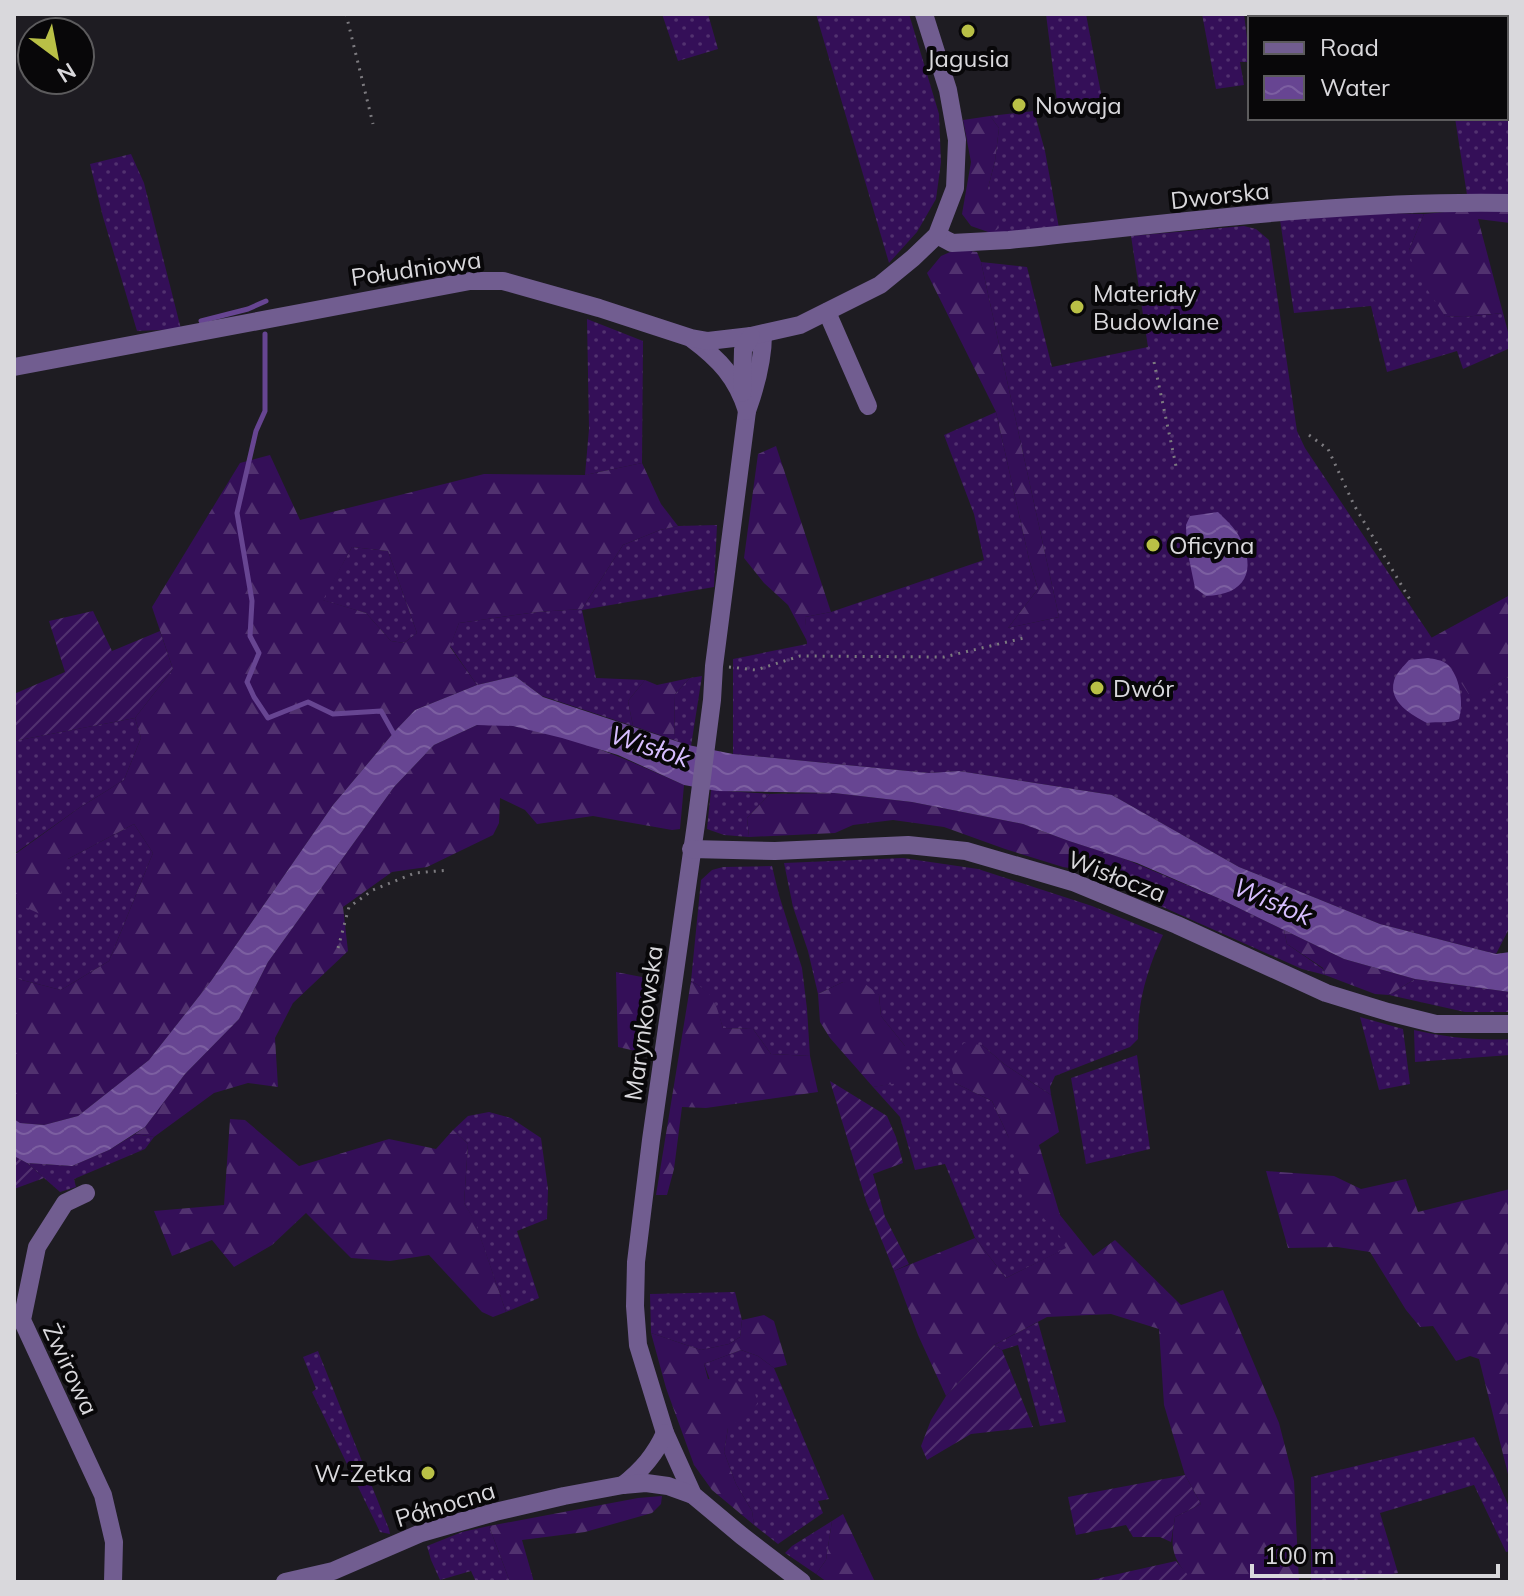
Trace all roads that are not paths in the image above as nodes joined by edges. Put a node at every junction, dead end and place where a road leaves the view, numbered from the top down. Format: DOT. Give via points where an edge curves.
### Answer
graph roads {
  1 [pos="924,14"];
  2 [pos="1510,203"];
  3 [pos="937,235"];
  4 [pos="827,312"];
  5 [pos="757,335"];
  6 [pos="691,338"];
  7 [pos="14,367"];
  8 [pos="742,393"];
  9 [pos="868,406"];
  10 [pos="747,411"];
  11 [pos="691,849"];
  12 [pos="1510,1024"];
  13 [pos="86,1193"];
  14 [pos="665,1433"];
  15 [pos="623,1485"];
  16 [pos="693,1495"];
  17 [pos="113,1582"];
  18 [pos="285,1582"];
  19 [pos="802,1582"];
  1 -- 3 [label="street" via="957,140 955,188"];
  2 -- 3 [label="street, Dworska" via="1366,205 1009,240 952,243"];
  3 -- 4 [label="street, Południowa" via="880,285"];
  4 -- 5 [label="street, Południowa"];
  4 -- 9 [label="street"];
  5 -- 6 [label="street, Południowa"];
  5 -- 8 [label="street" via="743,350"];
  5 -- 10 [label="street, Marynkowska" via="763,352"];
  6 -- 7 [label="street, Południowa" via="503,281 470,281"];
  6 -- 8 [label="street, Marynkowska" via="713,355"];
  8 -- 10 [label="street, Marynkowska"];
  10 -- 11 [label="street, Marynkowska"];
  11 -- 12 [label="street, Wisłocza" via="908,845 966,851 1073,882 1326,993 1436,1024"];
  11 -- 14 [label="street, Marynkowska" via="636,1262 638,1345"];
  13 -- 17 [label="street, Żwirowa" via="65,1203 37,1247 22,1320 103,1495 114,1542"];
  14 -- 15 [label="street" via="646,1466"];
  14 -- 16 [label="street, Marynkowska"];
  15 -- 16 [label="street, Północna" via="668,1486"];
  15 -- 18 [label="street, Północna" via="421,1533 333,1571"];
  16 -- 19 [label="street, Marynkowska"];
}
